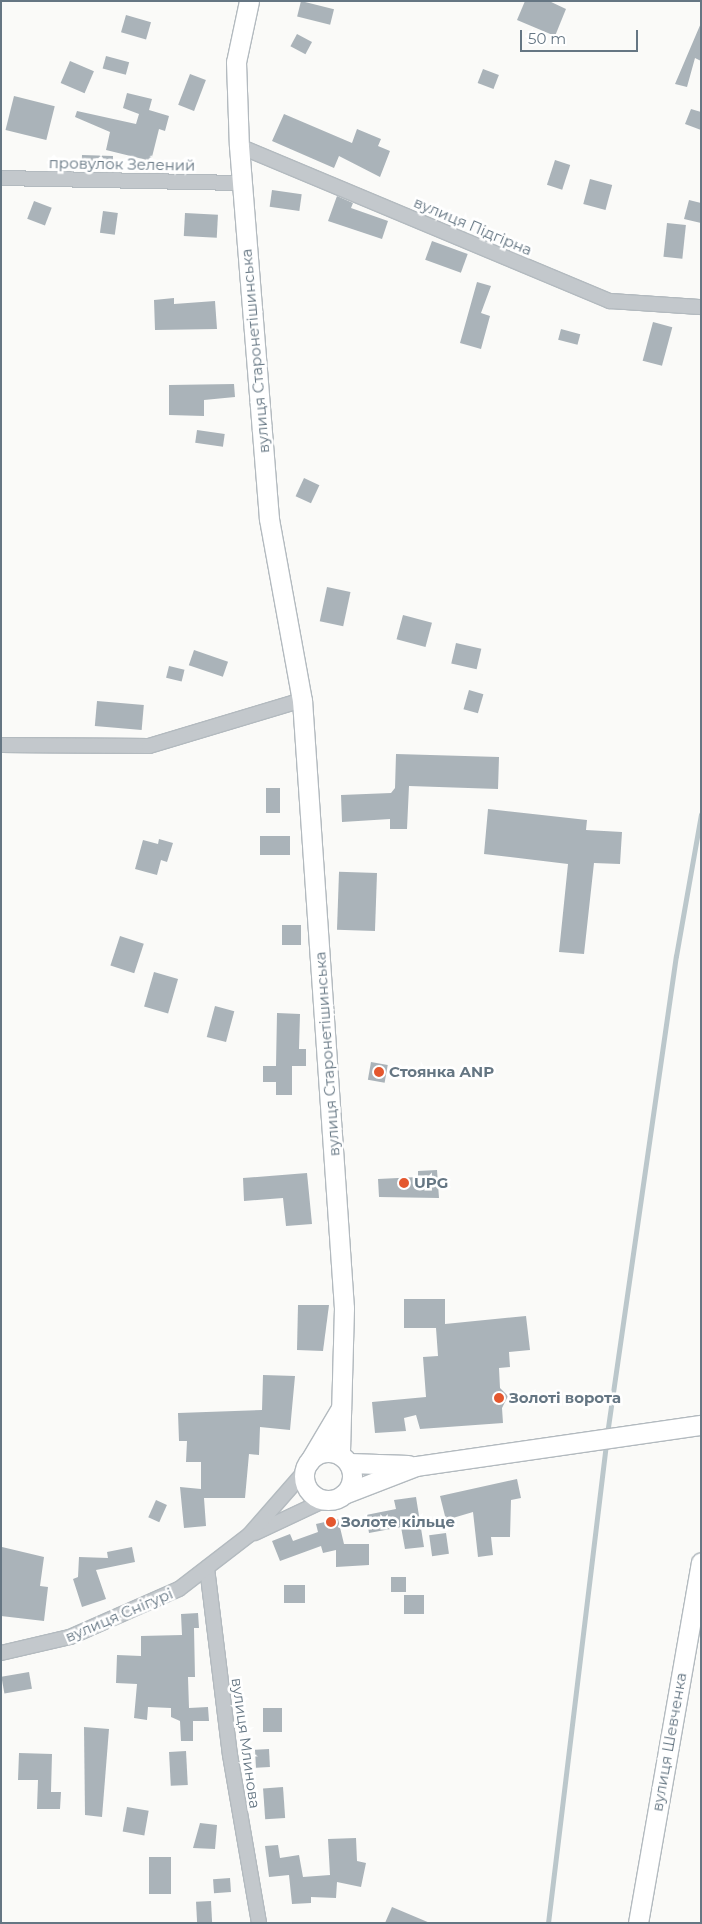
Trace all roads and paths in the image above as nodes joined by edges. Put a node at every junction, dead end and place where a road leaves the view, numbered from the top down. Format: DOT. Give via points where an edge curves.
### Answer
graph roads {
  1 [pos="249,1"];
  2 [pos="239,146"];
  3 [pos="1,178"];
  4 [pos="242,183"];
  5 [pos="701,308"];
  6 [pos="302,700"];
  7 [pos="1,744"];
  8 [pos="342,1407"];
  9 [pos="701,1425"];
  10 [pos="345,1459"];
  11 [pos="416,1466"];
  12 [pos="306,1467"];
  13 [pos="344,1494"];
  14 [pos="325,1500"];
  15 [pos="249,1535"];
  16 [pos="701,1562"];
  17 [pos="207,1568"];
  18 [pos="1,1653"];
  19 [pos="259,1923"];
  20 [pos="638,1923"];
  1 -- 2 [label="main road, вулиця Старонетішинська" via="236,62"];
  2 -- 4 [label="main road, вулиця Старонетішинська"];
  2 -- 5 [label="street, вулиця Підгірна" via="610,301"];
  3 -- 4 [label="street, провулок Зелений"];
  4 -- 6 [label="main road, вулиця Старонетішинська" via="269,519"];
  6 -- 7 [label="street" via="149,746"];
  6 -- 8 [label="main road, вулиця Старонетішинська" via="344,1308"];
  8 -- 10 [label="main road, вулиця Старонетішинська"];
  8 -- 12 [label="main road"];
  9 -- 11 [label="main road" via="539,1445"];
  10 -- 11 [label="main road"];
  10 -- 12 [label="main road" via="320,1454"];
  10 -- 13 [label="main road" via="352,1479"];
  11 -- 13 [label="main road"];
  12 -- 14 [label="main road" via="311,1493"];
  12 -- 15 [label="street, вулиця Снігурі"];
  13 -- 14 [label="main road"];
  14 -- 15 [label="street, вулиця Снігурі"];
  15 -- 17 [label="street, вулиця Снігурі"];
  16 -- 20 [label="main road, вулиця Шевченка"];
  17 -- 18 [label="street, вулиця Снігурі" via="179,1589 107,1623 70,1637"];
  17 -- 19 [label="street, вулиця Млинова" via="230,1755"];
}
